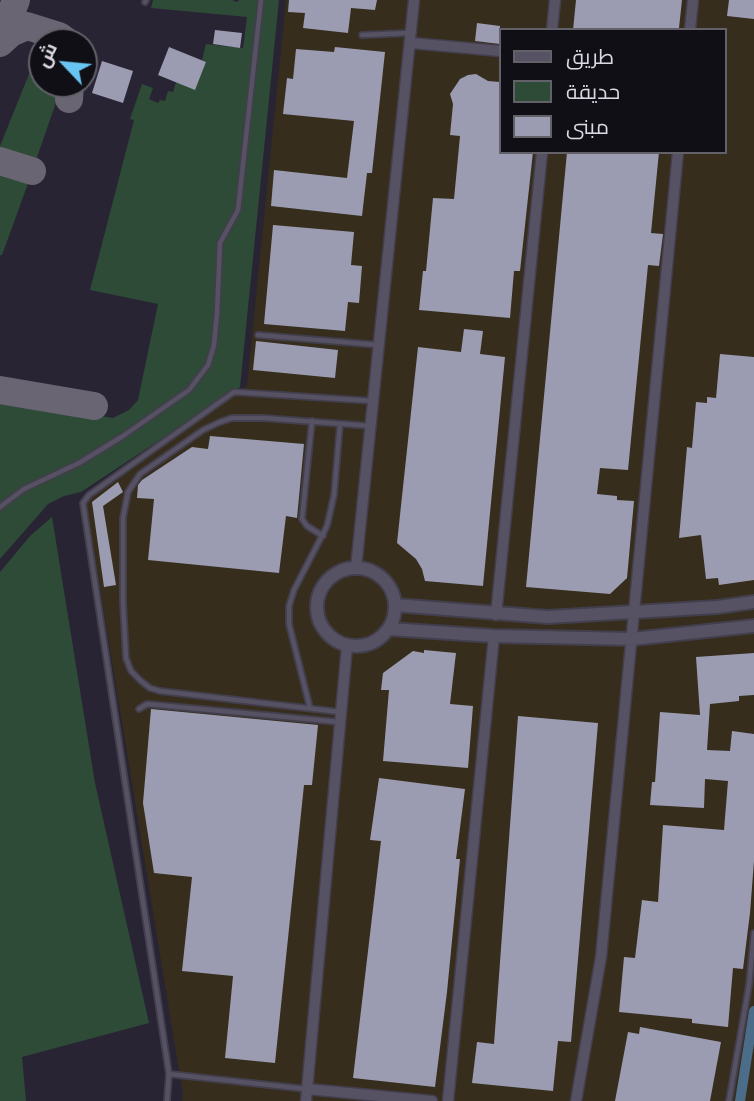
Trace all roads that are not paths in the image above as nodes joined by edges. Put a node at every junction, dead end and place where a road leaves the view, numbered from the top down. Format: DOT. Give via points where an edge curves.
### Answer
graph roads {
  1 [pos="261,0"];
  2 [pos="414,0"];
  3 [pos="555,0"];
  4 [pos="693,0"];
  5 [pos="552,28"];
  6 [pos="690,28"];
  7 [pos="362,35"];
  8 [pos="411,38"];
  9 [pos="498,51"];
  10 [pos="541,154"];
  11 [pos="678,154"];
  12 [pos="258,335"];
  13 [pos="380,345"];
  14 [pos="374,401"];
  15 [pos="312,421"];
  16 [pos="341,424"];
  17 [pos="372,426"];
  18 [pos="0,507"];
  19 [pos="323,536"];
  20 [pos="356,568"];
  21 [pos="754,602"];
  22 [pos="395,605"];
  23 [pos="634,612"];
  24 [pos="496,615"];
  25 [pos="754,626"];
  26 [pos="389,629"];
  27 [pos="495,636"];
  28 [pos="632,639"];
  29 [pos="347,646"];
  30 [pos="310,708"];
  31 [pos="139,709"];
  32 [pos="340,717"];
  33 [pos="754,933"];
  34 [pos="169,1074"];
  35 [pos="307,1089"];
  36 [pos="167,1101"];
  37 [pos="306,1101"];
  38 [pos="432,1101"];
  39 [pos="448,1101"];
  40 [pos="576,1101"];
  41 [pos="729,1101"];
  1 -- 18 [label="lane" via="238,210 220,243 214,345 208,365 190,390 123,436 24,489"];
  2 -- 8 [label="street"];
  3 -- 5 [label="street"];
  4 -- 6 [label="street"];
  7 -- 8 [label="lane"];
  8 -- 9 [label="street"];
  8 -- 13 [label="street"];
  10 -- 24 [label="street"];
  11 -- 23 [label="street"];
  12 -- 13 [label="lane"];
  13 -- 14 [label="street"];
  14 -- 17 [label="street"];
  14 -- 34 [label="lane" via="234,392 83,500"];
  15 -- 16 [label="lane"];
  15 -- 19 [label="lane" via="302,519"];
  15 -- 30 [label="lane" via="232,418 203,430 140,474 128,492 123,518 123,602 131,671 160,691"];
  16 -- 17 [label="lane"];
  16 -- 19 [label="lane" via="334,495"];
  17 -- 20 [label="street"];
  19 -- 30 [label="lane" via="289,606 289,624"];
  20 -- 22 [label="street" via="382,578"];
  20 -- 29 [label="street" via="343,570 325,583 317,604 317,615 328,635"];
  21 -- 23 [label="street"];
  22 -- 24 [label="street"];
  22 -- 26 [label="street"];
  23 -- 24 [label="street"];
  23 -- 28 [label="street"];
  25 -- 28 [label="street"];
  26 -- 27 [label="street"];
  26 -- 29 [label="street" via="371,643"];
  27 -- 28 [label="street"];
  27 -- 39 [label="street"];
  28 -- 40 [label="street" via="601,957"];
  29 -- 32 [label="street"];
  30 -- 32 [label="lane"];
  31 -- 32 [label="lane" via="147,704"];
  32 -- 35 [label="street"];
  33 -- 41 [label="lane"];
  34 -- 35 [label="lane"];
  34 -- 36 [label="lane"];
  35 -- 37 [label="street"];
  35 -- 38 [label="street"];
}
